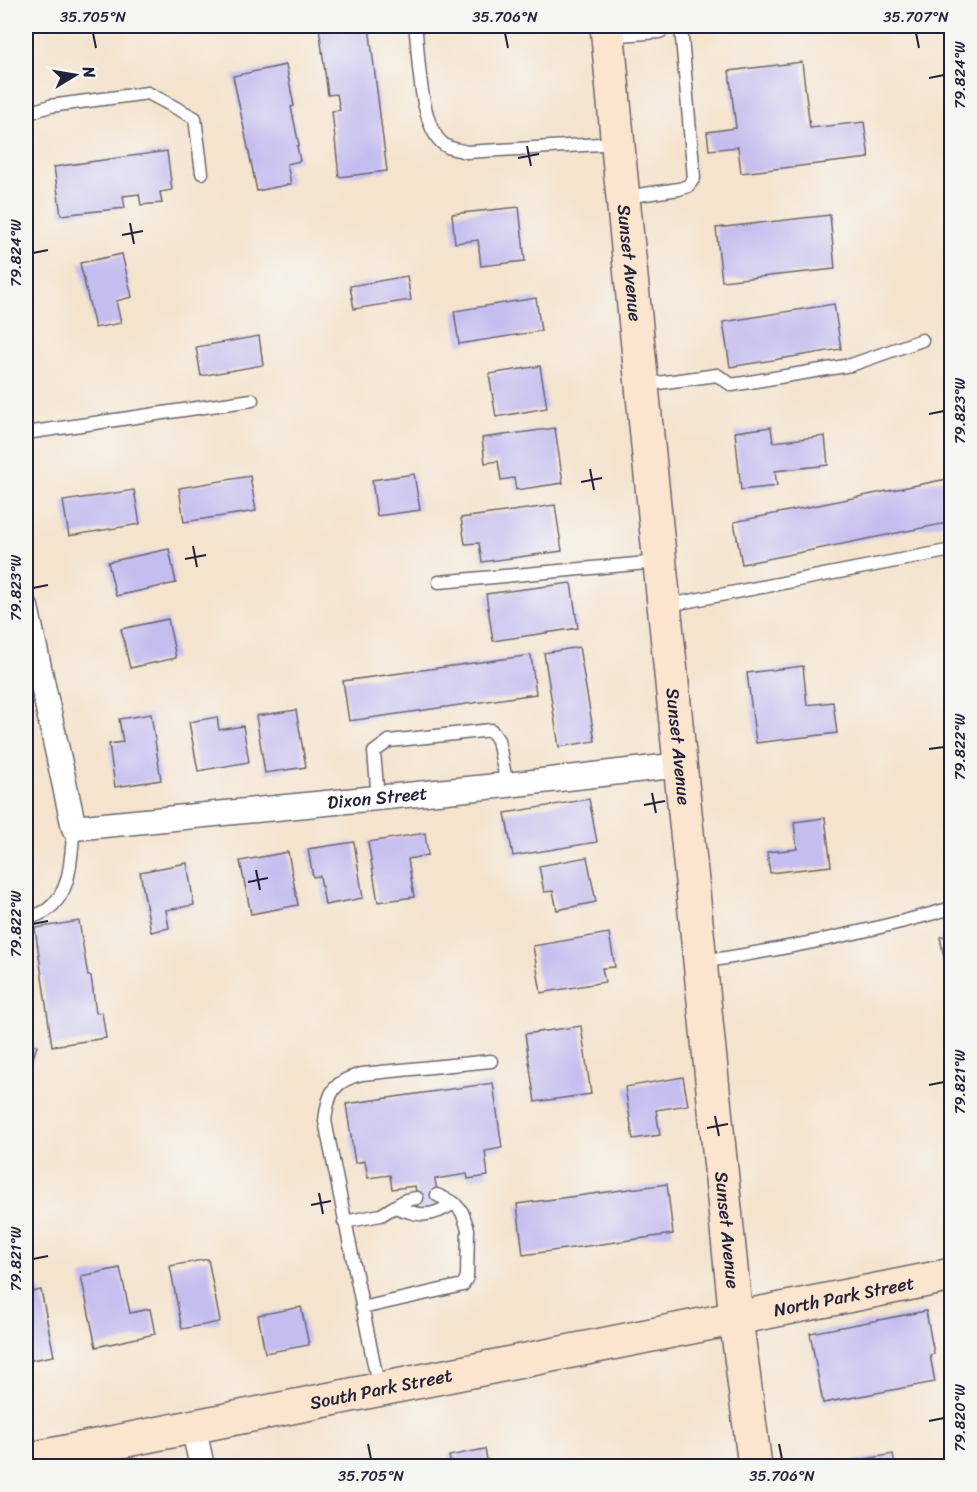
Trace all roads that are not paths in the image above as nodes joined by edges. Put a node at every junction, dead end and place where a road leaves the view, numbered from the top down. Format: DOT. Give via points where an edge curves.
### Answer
graph roads {
  1 [pos="658,26"];
  2 [pos="681,26"];
  3 [pos="608,28"];
  4 [pos="416,33"];
  5 [pos="26,114"];
  6 [pos="618,142"];
  7 [pos="202,173"];
  8 [pos="623,198"];
  9 [pos="922,340"];
  10 [pos="642,385"];
  11 [pos="252,400"];
  12 [pos="26,433"];
  13 [pos="951,550"];
  14 [pos="659,562"];
  15 [pos="439,582"];
  16 [pos="664,606"];
  17 [pos="26,607"];
  18 [pos="680,765"];
  19 [pos="507,785"];
  20 [pos="378,798"];
  21 [pos="74,828"];
  22 [pos="951,908"];
  23 [pos="26,920"];
  24 [pos="700,962"];
  25 [pos="491,1061"];
  26 [pos="437,1195"];
  27 [pos="417,1198"];
  28 [pos="454,1203"];
  29 [pos="394,1208"];
  30 [pos="344,1222"];
  31 [pos="951,1275"];
  32 [pos="362,1308"];
  33 [pos="736,1318"];
  34 [pos="379,1389"];
  35 [pos="193,1426"];
  36 [pos="26,1460"];
  37 [pos="202,1467"];
  38 [pos="755,1467"];
  1 -- 3 [label="street"];
  2 -- 8 [label="lane" via="694,178 679,189"];
  3 -- 6 [label="main road, Sunset Avenue"];
  4 -- 6 [label="lane" via="424,107 432,131 446,146 466,152"];
  5 -- 7 [label="lane" via="51,106 148,93 195,118"];
  6 -- 8 [label="main road, Sunset Avenue"];
  8 -- 10 [label="main road, Sunset Avenue"];
  9 -- 10 [label="lane" via="851,365 732,385 717,375"];
  10 -- 14 [label="main road, Sunset Avenue"];
  11 -- 12 [label="lane"];
  13 -- 16 [label="lane"];
  14 -- 15 [label="lane"];
  14 -- 16 [label="main road, Sunset Avenue"];
  16 -- 18 [label="main road, Sunset Avenue"];
  17 -- 21 [label="street"];
  18 -- 19 [label="street, Dixon Street"];
  18 -- 24 [label="main road, Sunset Avenue"];
  19 -- 20 [label="street, Dixon Street"];
  19 -- 20 [label="lane" via="498,740 491,730 388,741 374,752"];
  20 -- 21 [label="street, Dixon Street"];
  21 -- 23 [label="lane" via="68,880 60,898"];
  22 -- 24 [label="lane" via="777,950"];
  24 -- 33 [label="main road, Sunset Avenue"];
  25 -- 30 [label="lane" via="362,1074 339,1083 331,1092 325,1121"];
  26 -- 28 [label="lane"];
  27 -- 29 [label="lane"];
  28 -- 29 [label="lane" via="440,1212 420,1215"];
  28 -- 32 [label="lane" via="468,1229 467,1278 463,1285"];
  29 -- 30 [label="lane" via="381,1215"];
  30 -- 32 [label="lane"];
  31 -- 33 [label="main road, North Park Street"];
  32 -- 34 [label="lane"];
  33 -- 34 [label="main road, South Park Street"];
  33 -- 38 [label="main road, Sunset Avenue"];
  34 -- 35 [label="main road, South Park Street"];
  35 -- 36 [label="main road, South Park Street"];
  35 -- 37 [label="street"];
}
